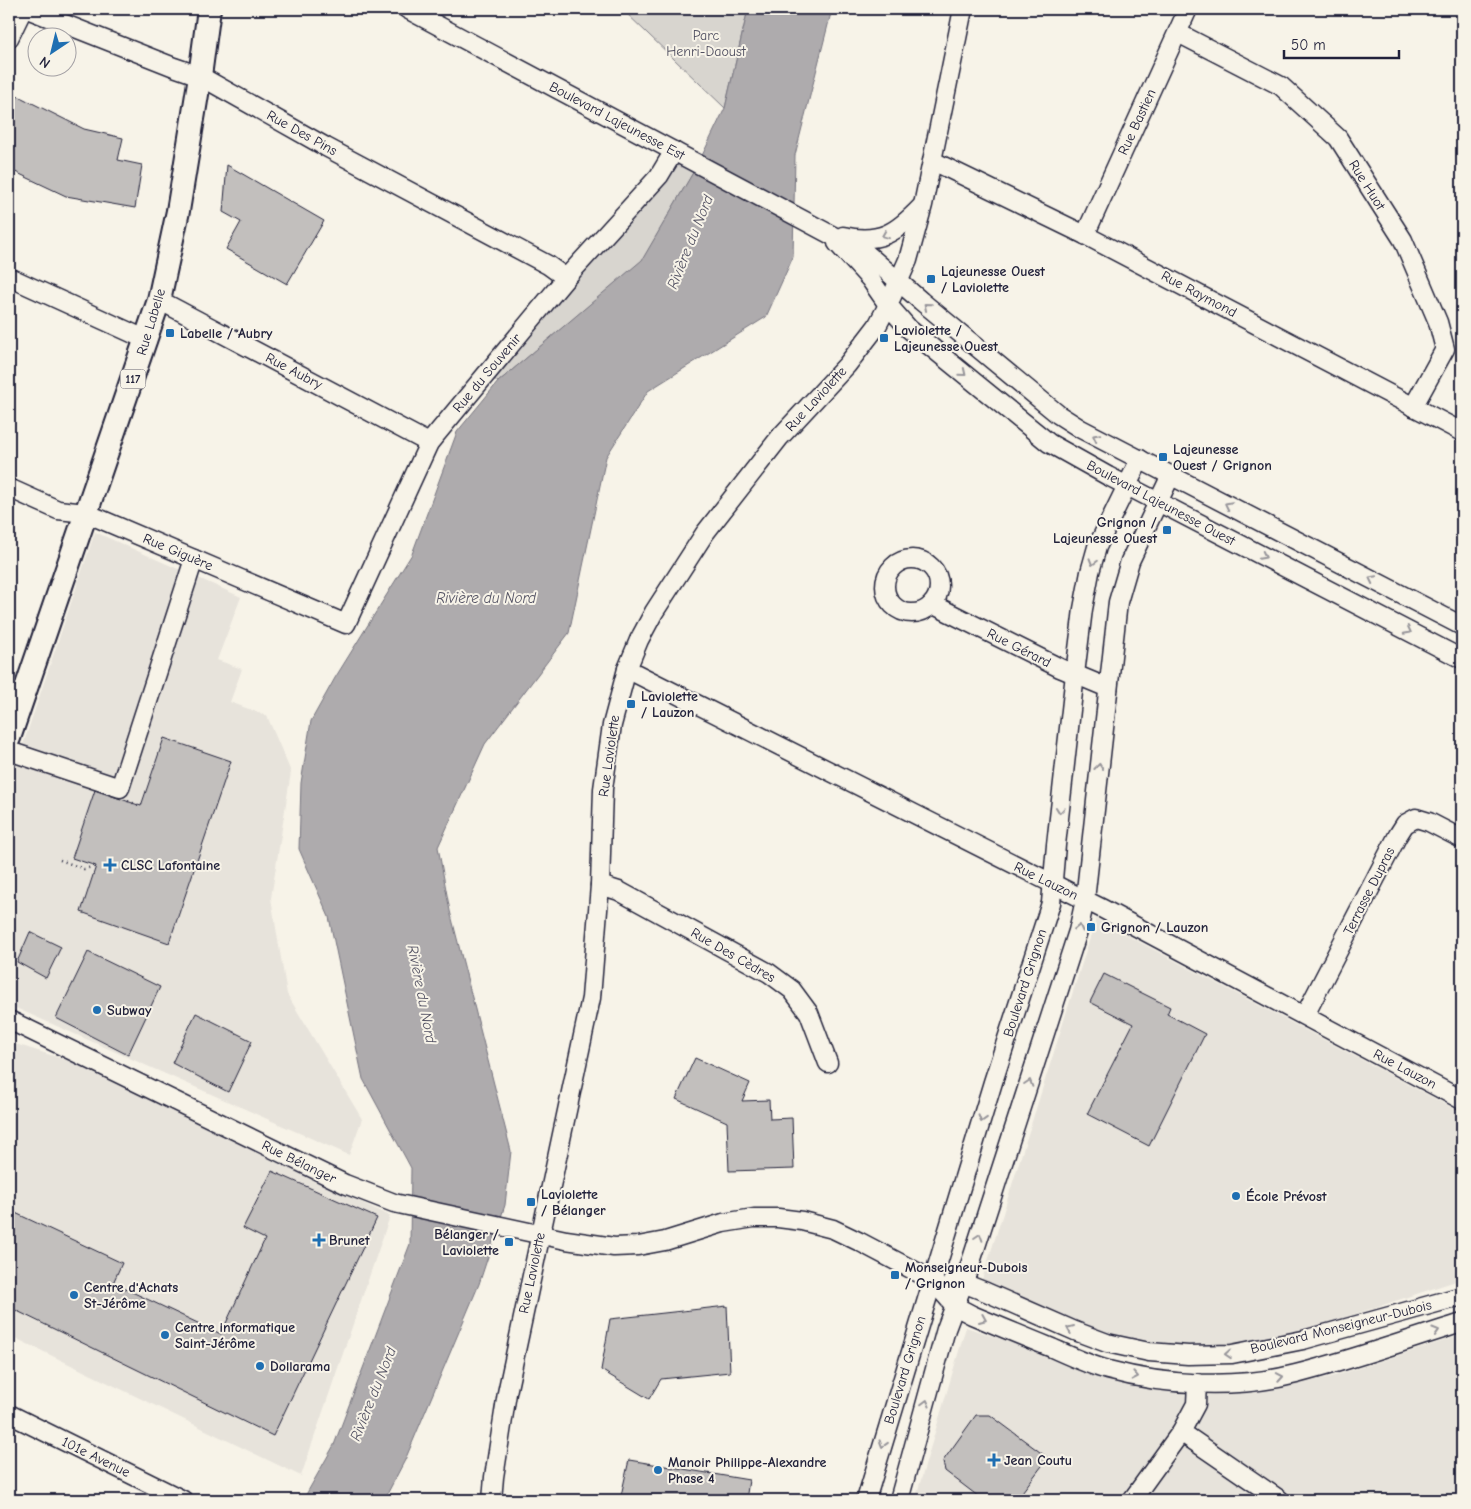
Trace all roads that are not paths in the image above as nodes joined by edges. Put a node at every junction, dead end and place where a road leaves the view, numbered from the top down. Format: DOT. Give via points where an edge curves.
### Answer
graph roads {
  1 [pos="23,9"];
  2 [pos="28,9"];
  3 [pos="209,9"];
  4 [pos="963,9"];
  5 [pos="1188,9"];
  6 [pos="413,10"];
  7 [pos="1178,33"];
  8 [pos="9,38"];
  9 [pos="200,76"];
  10 [pos="674,151"];
  11 [pos="933,161"];
  12 [pos="923,205"];
  13 [pos="828,233"];
  14 [pos="1085,235"];
  15 [pos="9,277"];
  16 [pos="566,278"];
  17 [pos="900,282"];
  18 [pos="159,300"];
  19 [pos="888,305"];
  20 [pos="147,340"];
  21 [pos="1413,406"];
  22 [pos="1462,432"];
  23 [pos="428,443"];
  24 [pos="1140,459"];
  25 [pos="1171,475"];
  26 [pos="1126,486"];
  27 [pos="9,488"];
  28 [pos="1158,502"];
  29 [pos="86,513"];
  30 [pos="194,559"];
  31 [pos="932,604"];
  32 [pos="346,624"];
  33 [pos="1462,626"];
  34 [pos="1462,659"];
  35 [pos="627,669"];
  36 [pos="1075,674"];
  37 [pos="1108,688"];
  38 [pos="9,738"];
  39 [pos="9,750"];
  40 [pos="1462,839"];
  41 [pos="600,884"];
  42 [pos="1054,885"];
  43 [pos="1085,900"];
  44 [pos="1305,1015"];
  45 [pos="9,1020"];
  46 [pos="9,1032"];
  47 [pos="72,1051"];
  48 [pos="828,1063"];
  49 [pos="1462,1100"];
  50 [pos="541,1234"];
  51 [pos="932,1280"];
  52 [pos="963,1284"];
  53 [pos="1462,1296"];
  54 [pos="955,1306"];
  55 [pos="1462,1323"];
  56 [pos="1197,1383"];
  57 [pos="9,1414"];
  58 [pos="1181,1432"];
  59 [pos="183,1500"];
  60 [pos="492,1500"];
  61 [pos="866,1500"];
  62 [pos="899,1500"];
  63 [pos="1132,1500"];
  64 [pos="1280,1500"];
  1 -- 8 [label="street"];
  2 -- 9 [label="street, Rue Des Pins"];
  3 -- 9 [label="main road, Rue Labelle / 117"];
  4 -- 11 [label="street, Rue Laviolette"];
  5 -- 7 [label="street, Rue Bastien"];
  6 -- 10 [label="street, Boulevard Lajeunesse Est"];
  7 -- 14 [label="street, Rue Bastien"];
  7 -- 21 [label="street, Rue Huot" via="1281,86 1338,138 1398,232 1438,322 1445,349"];
  9 -- 16 [label="street, Rue Des Pins" via="548,265"];
  9 -- 18 [label="main road, Rue Labelle / 117" via="178,211"];
  10 -- 13 [label="street, Boulevard Lajeunesse Est"];
  10 -- 16 [label="street, Rue du Souvenir" via="659,176"];
  11 -- 12 [label="street, Rue Laviolette"];
  11 -- 14 [label="street, Rue Raymond"];
  12 -- 13 [label="street, one-way" via="906,223 882,237 861,239"];
  12 -- 17 [label="street, Rue Laviolette"];
  13 -- 17 [label="street, Boulevard Lajeunesse Est" via="867,254"];
  13 -- 19 [label="street, Boulevard Lajeunesse Est" via="870,278"];
  14 -- 21 [label="street, Rue Raymond"];
  15 -- 20 [label="street"];
  16 -- 23 [label="street, Rue du Souvenir"];
  17 -- 19 [label="street, Rue Laviolette"];
  24 -- 17 [label="street, Boulevard Lajeunesse Ouest, one-way" via="1059,415"];
  18 -- 20 [label="main road, Rue Labelle / 117"];
  18 -- 23 [label="street, Rue Aubry"];
  19 -- 26 [label="street, Boulevard Lajeunesse Ouest, one-way" via="909,329 1049,443"];
  19 -- 35 [label="street, Rue Laviolette" via="877,326 847,365 780,437 705,533 654,612"];
  20 -- 29 [label="main road, Rue Labelle / 117"];
  21 -- 22 [label="street, Rue Raymond"];
  23 -- 32 [label="street, Rue du Souvenir"];
  24 -- 25 [label="street, Boulevard Lajeunesse Ouest"];
  24 -- 26 [label="street, Boulevard Grignon"];
  25 -- 28 [label="street, Boulevard Grignon"];
  33 -- 25 [label="street, Boulevard Lajeunesse Ouest, one-way"];
  26 -- 28 [label="street, Boulevard Lajeunesse Ouest"];
  26 -- 36 [label="street, Boulevard Grignon, one-way" via="1097,547 1090,572"];
  27 -- 29 [label="street, Rue Giguère" via="58,510"];
  28 -- 34 [label="street, Boulevard Lajeunesse Ouest, one-way"];
  28 -- 37 [label="street, Boulevard Grignon" via="1123,581"];
  29 -- 30 [label="street, Rue Giguère"];
  29 -- 38 [label="main road, Rue Labelle / 117"];
  30 -- 32 [label="street, Rue Giguère"];
  30 -- 39 [label="street" via="120,788"];
  31 -- 36 [label="street, Rue Gérard"];
  35 -- 41 [label="street, Rue Laviolette" via="612,725 603,789"];
  35 -- 42 [label="street, Rue Lauzon"];
  36 -- 37 [label="street, Rue Gérard"];
  36 -- 42 [label="street, Boulevard Grignon, one-way"];
  43 -- 37 [label="street, Boulevard Grignon, one-way"];
  40 -- 44 [label="street, Terrasse Dupras" via="1416,818 1406,824"];
  41 -- 48 [label="street, Rue Des Cèdres" via="619,891 768,973 792,990 809,1013"];
  41 -- 50 [label="street, Rue Laviolette" via="590,998"];
  42 -- 43 [label="street, Rue Lauzon"];
  42 -- 51 [label="street, Boulevard Grignon, one-way" via="1052,903"];
  43 -- 44 [label="street, Rue Lauzon"];
  52 -- 43 [label="street, Boulevard Grignon, one-way" via="1078,931"];
  44 -- 49 [label="street, Rue Lauzon"];
  45 -- 47 [label="street, Rue Bélanger"];
  46 -- 47 [label="street, Rue Bélanger"];
  47 -- 50 [label="street, Rue Bélanger" via="345,1184 394,1202"];
  50 -- 51 [label="street, Boulevard Monseigneur-Dubois" via="595,1244 638,1246 723,1223 778,1218 833,1229"];
  50 -- 60 [label="street, Rue Laviolette" via="507,1393"];
  51 -- 52 [label="street, Boulevard Monseigneur-Dubois"];
  51 -- 54 [label="street, Boulevard Monseigneur-Dubois"];
  51 -- 61 [label="street, Boulevard Grignon, one-way"];
  53 -- 52 [label="street, Boulevard Monseigneur-Dubois, one-way" via="1303,1340 1232,1354 1188,1355 1149,1352 1107,1343"];
  52 -- 54 [label="street, Boulevard Grignon"];
  54 -- 56 [label="street, Boulevard Monseigneur-Dubois, one-way" via="1107,1370"];
  62 -- 54 [label="street, Boulevard Grignon, one-way"];
  56 -- 55 [label="street, Boulevard Monseigneur-Dubois, one-way" via="1263,1380 1295,1374"];
  56 -- 58 [label="street" via="1196,1404"];
  57 -- 59 [label="street, 101e Avenue"];
  58 -- 63 [label="street"];
  58 -- 64 [label="street"];
}
